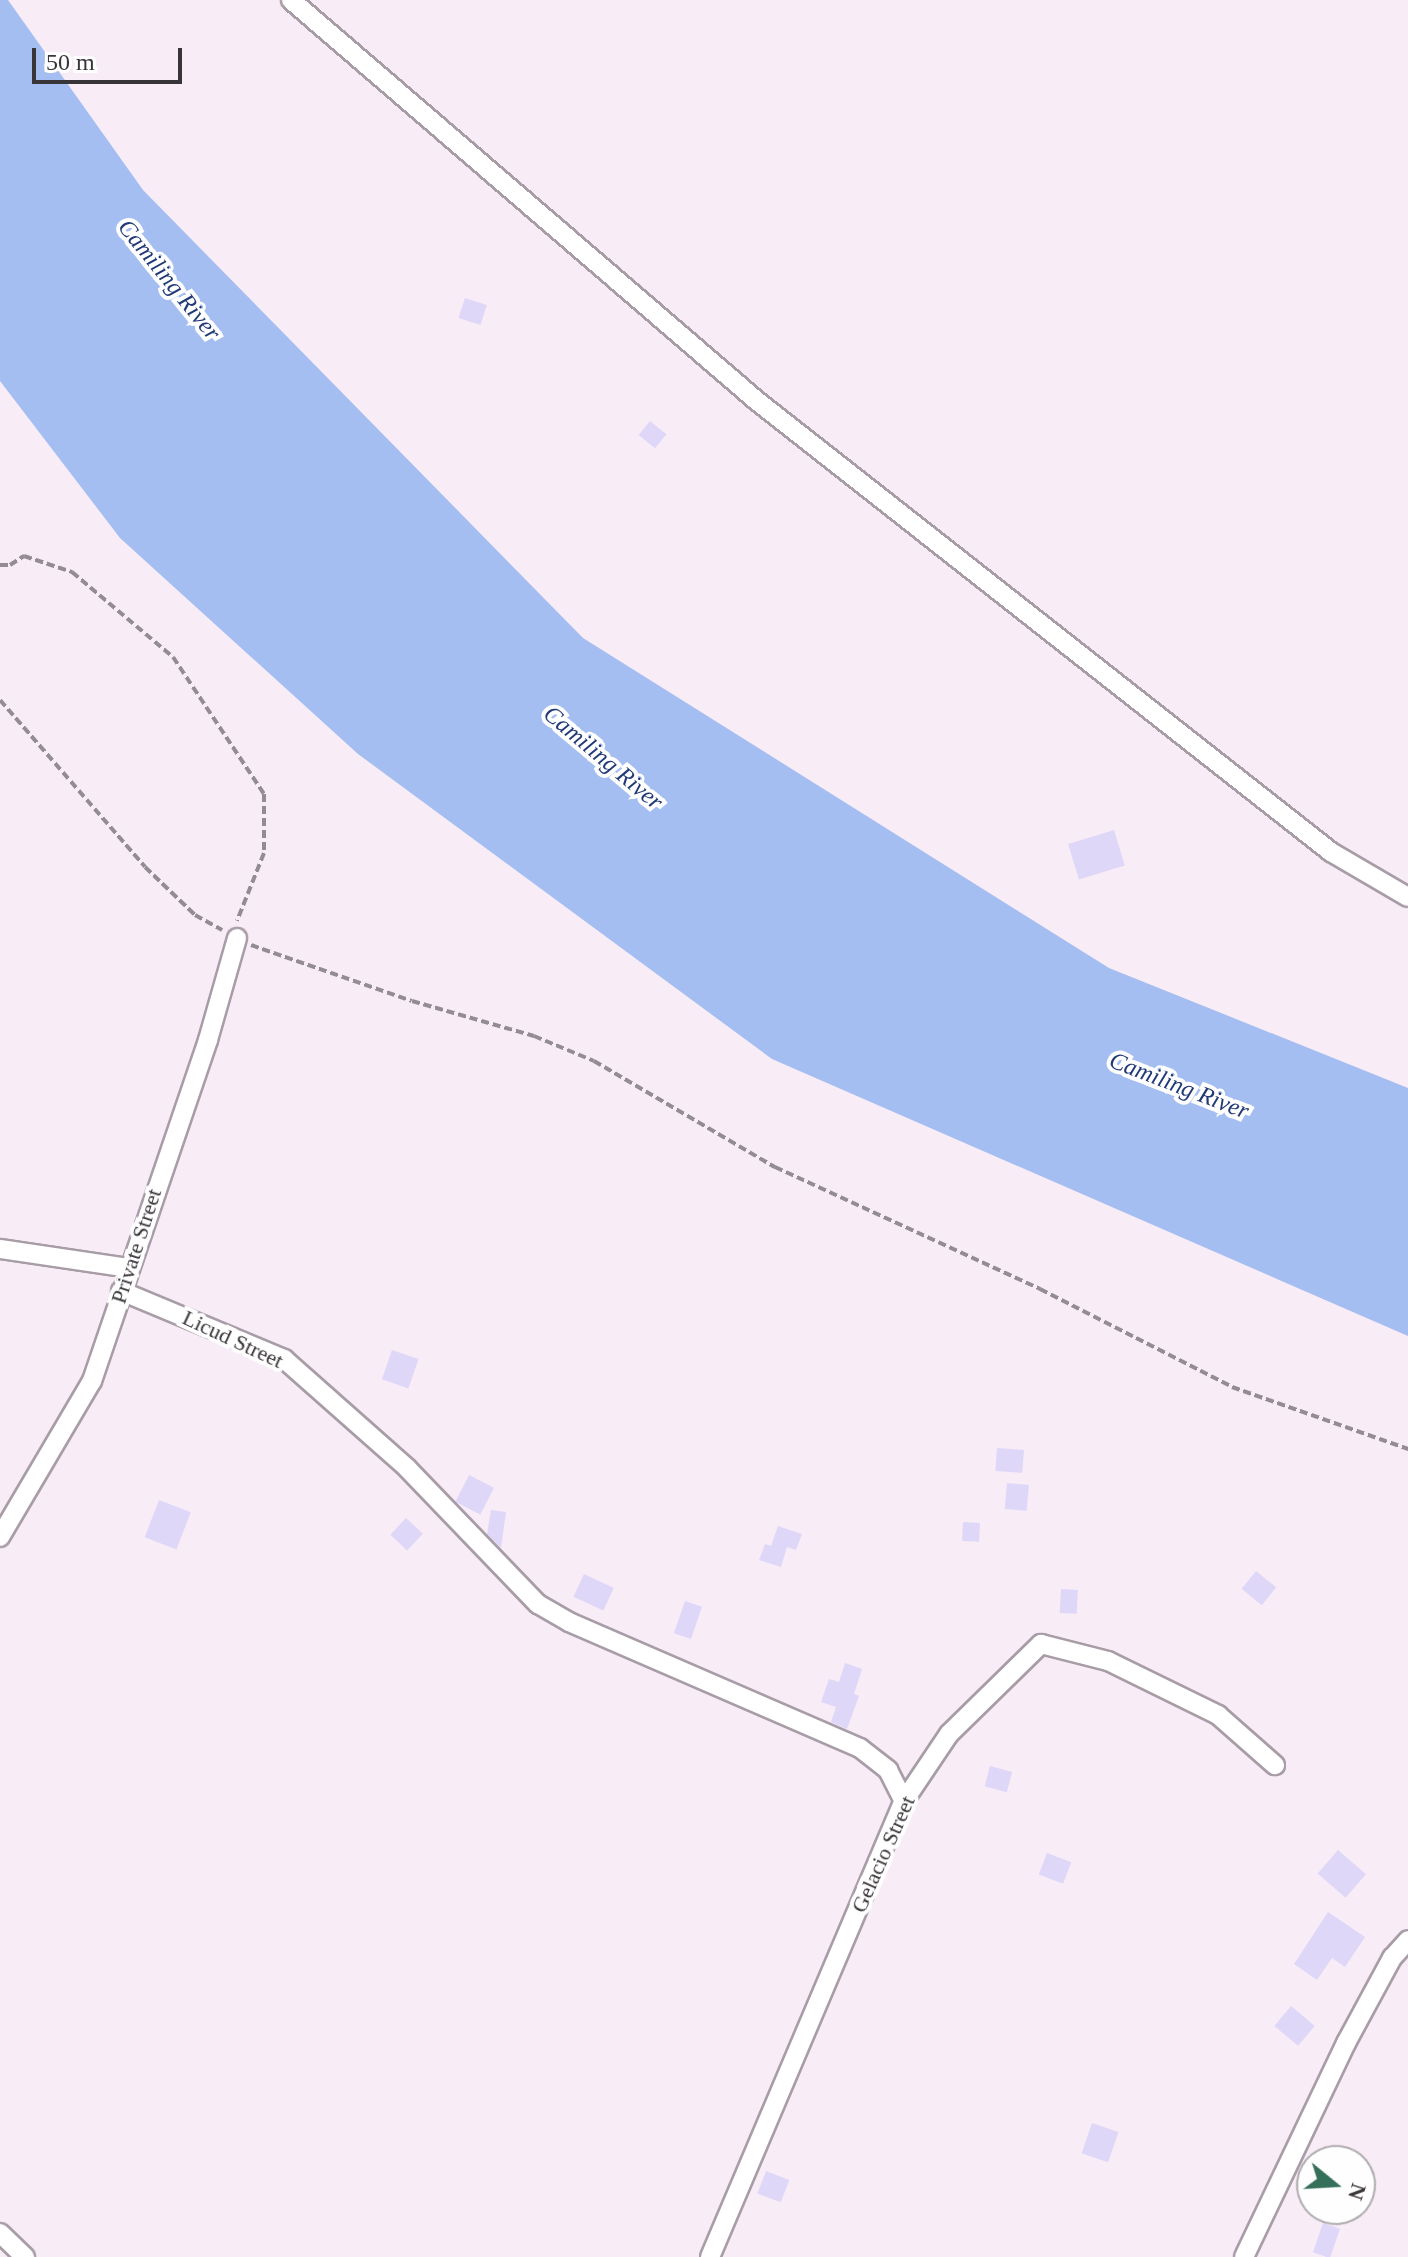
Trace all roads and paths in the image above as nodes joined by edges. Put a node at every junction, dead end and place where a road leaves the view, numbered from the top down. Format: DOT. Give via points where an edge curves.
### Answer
graph roads {
  1 [pos="291,0"];
  2 [pos="0,565"];
  3 [pos="0,700"];
  4 [pos="1408,897"];
  5 [pos="232,936"];
  6 [pos="0,1249"];
  7 [pos="128,1268"];
  8 [pos="121,1291"];
  9 [pos="1408,1449"];
  10 [pos="0,1537"];
  11 [pos="1275,1765"];
  12 [pos="904,1801"];
  13 [pos="1408,1940"];
  14 [pos="0,2233"];
  15 [pos="24,2256"];
  16 [pos="710,2257"];
  17 [pos="1244,2257"];
  1 -- 4 [label="street" via="757,401 1331,852"];
  2 -- 5 [label="path" via="24,556 72,572 173,657 264,794 264,853"];
  3 -- 5 [label="path" via="145,867 195,915"];
  5 -- 7 [label="street, Private Street" via="208,1040"];
  5 -- 9 [label="path" via="412,1001 534,1036 594,1061 775,1167 1040,1289 1232,1387"];
  6 -- 7 [label="street"];
  7 -- 8 [label="street, Private Street"];
  8 -- 10 [label="street, Private Street" via="92,1381"];
  8 -- 12 [label="street, Licud Street" via="284,1359 407,1468 538,1604 860,1748 888,1770"];
  11 -- 12 [label="street, Gelacio Street" via="1218,1715 1108,1661 1041,1644 949,1734"];
  12 -- 16 [label="street, Gelacio Street"];
  13 -- 17 [label="street" via="1392,1958 1346,2043"];
  14 -- 15 [label="street"];
}
